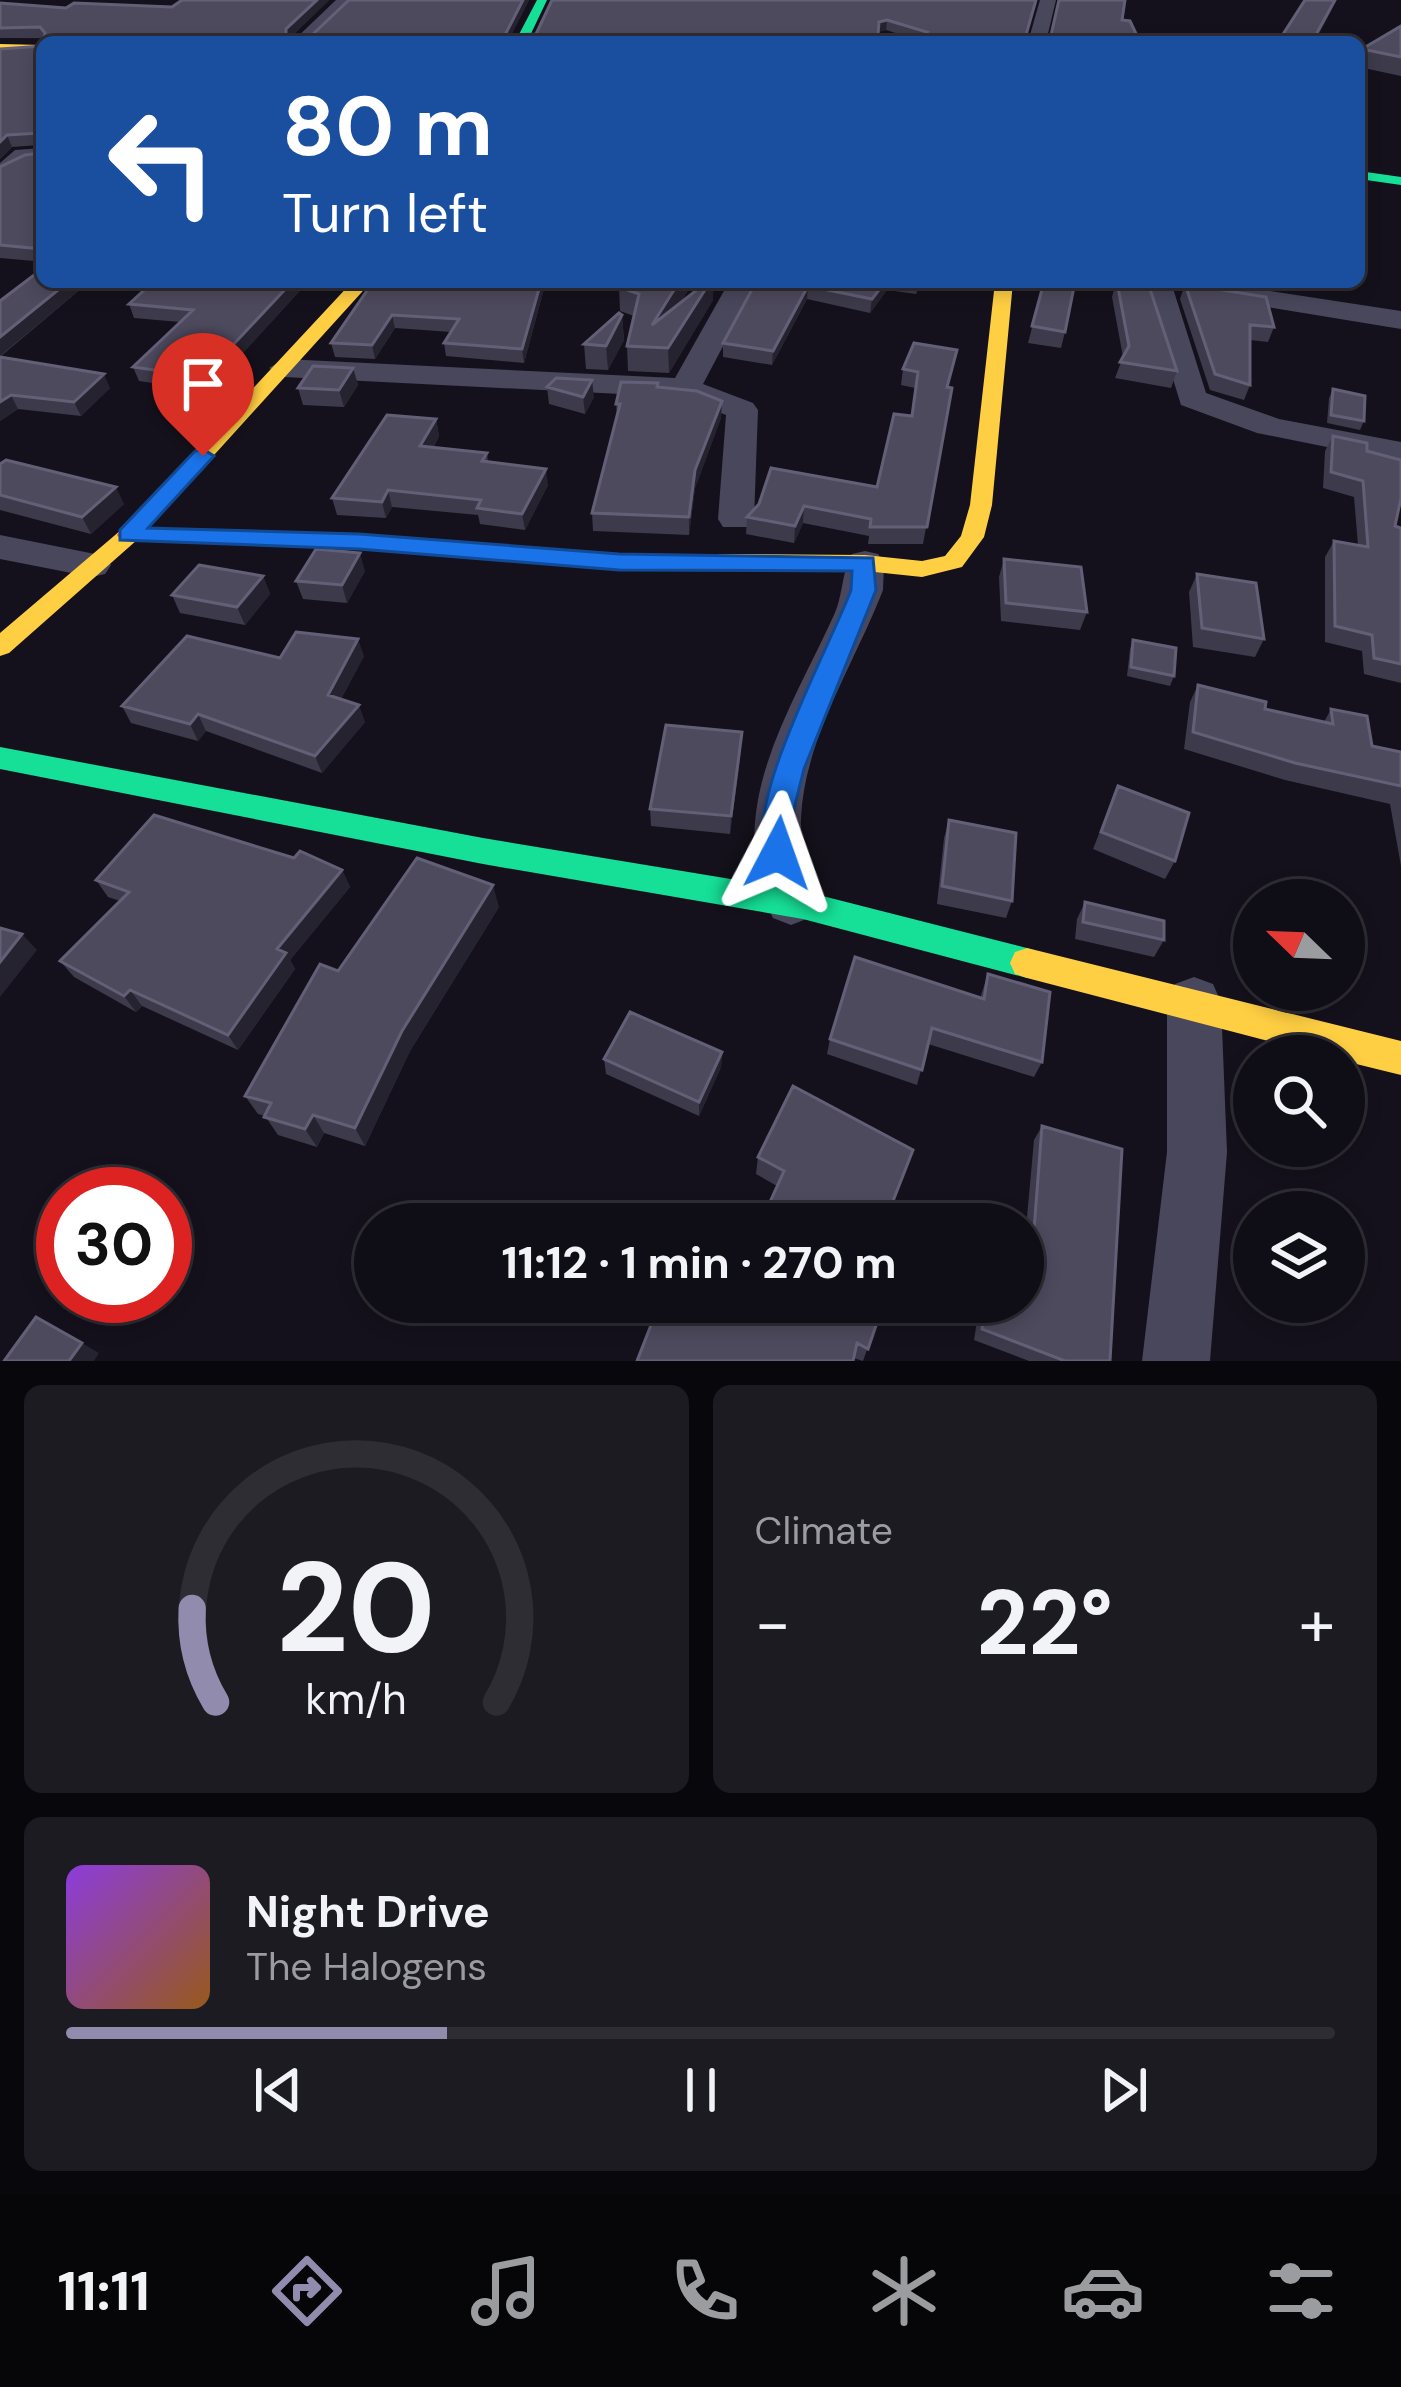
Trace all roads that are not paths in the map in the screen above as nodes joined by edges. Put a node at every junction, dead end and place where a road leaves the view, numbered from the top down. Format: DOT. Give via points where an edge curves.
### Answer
graph roads {
  1 [pos="346,0"];
  2 [pos="542,0"];
  3 [pos="1048,0"];
  4 [pos="307,36"];
  5 [pos="524,36"];
  6 [pos="1038,36"];
  7 [pos="0,48"];
  8 [pos="36,49"];
  9 [pos="22,155"];
  10 [pos="0,174"];
  11 [pos="1365,176"];
  12 [pos="1401,181"];
  13 [pos="357,288"];
  14 [pos="740,288"];
  15 [pos="1003,288"];
  16 [pos="1158,288"];
  17 [pos="1195,288"];
  18 [pos="1401,320"];
  19 [pos="284,368"];
  20 [pos="685,388"];
  21 [pos="1401,452"];
  22 [pos="736,519"];
  23 [pos="129,535"];
  24 [pos="0,547"];
  25 [pos="865,563"];
  26 [pos="92,565"];
  27 [pos="0,647"];
  28 [pos="0,758"];
  29 [pos="791,903"];
  30 [pos="1194,1002"];
  31 [pos="1401,1058"];
  32 [pos="1176,1361"];
  1 -- 4 [label="street"];
  2 -- 5 [label="street"];
  3 -- 6 [label="street"];
  7 -- 8 [label="street"];
  9 -- 10 [label="street"];
  11 -- 12 [label="street"];
  13 -- 19 [label="street"];
  14 -- 20 [label="street"];
  15 -- 25 [label="street" via="990,445 972,537 953,562"];
  16 -- 21 [label="street" via="1192,398 1288,434"];
  17 -- 18 [label="street"];
  19 -- 20 [label="street"];
  19 -- 23 [label="street"];
  20 -- 22 [label="street" via="742,410"];
  23 -- 25 [label="street" via="619,562"];
  23 -- 26 [label="street"];
  24 -- 26 [label="street"];
  25 -- 29 [label="street" via="864,590 777,813"];
  26 -- 27 [label="street"];
  28 -- 29 [label="street"];
  29 -- 30 [label="street"];
  30 -- 31 [label="street"];
  30 -- 32 [label="street" via="1197,1152"];
}
